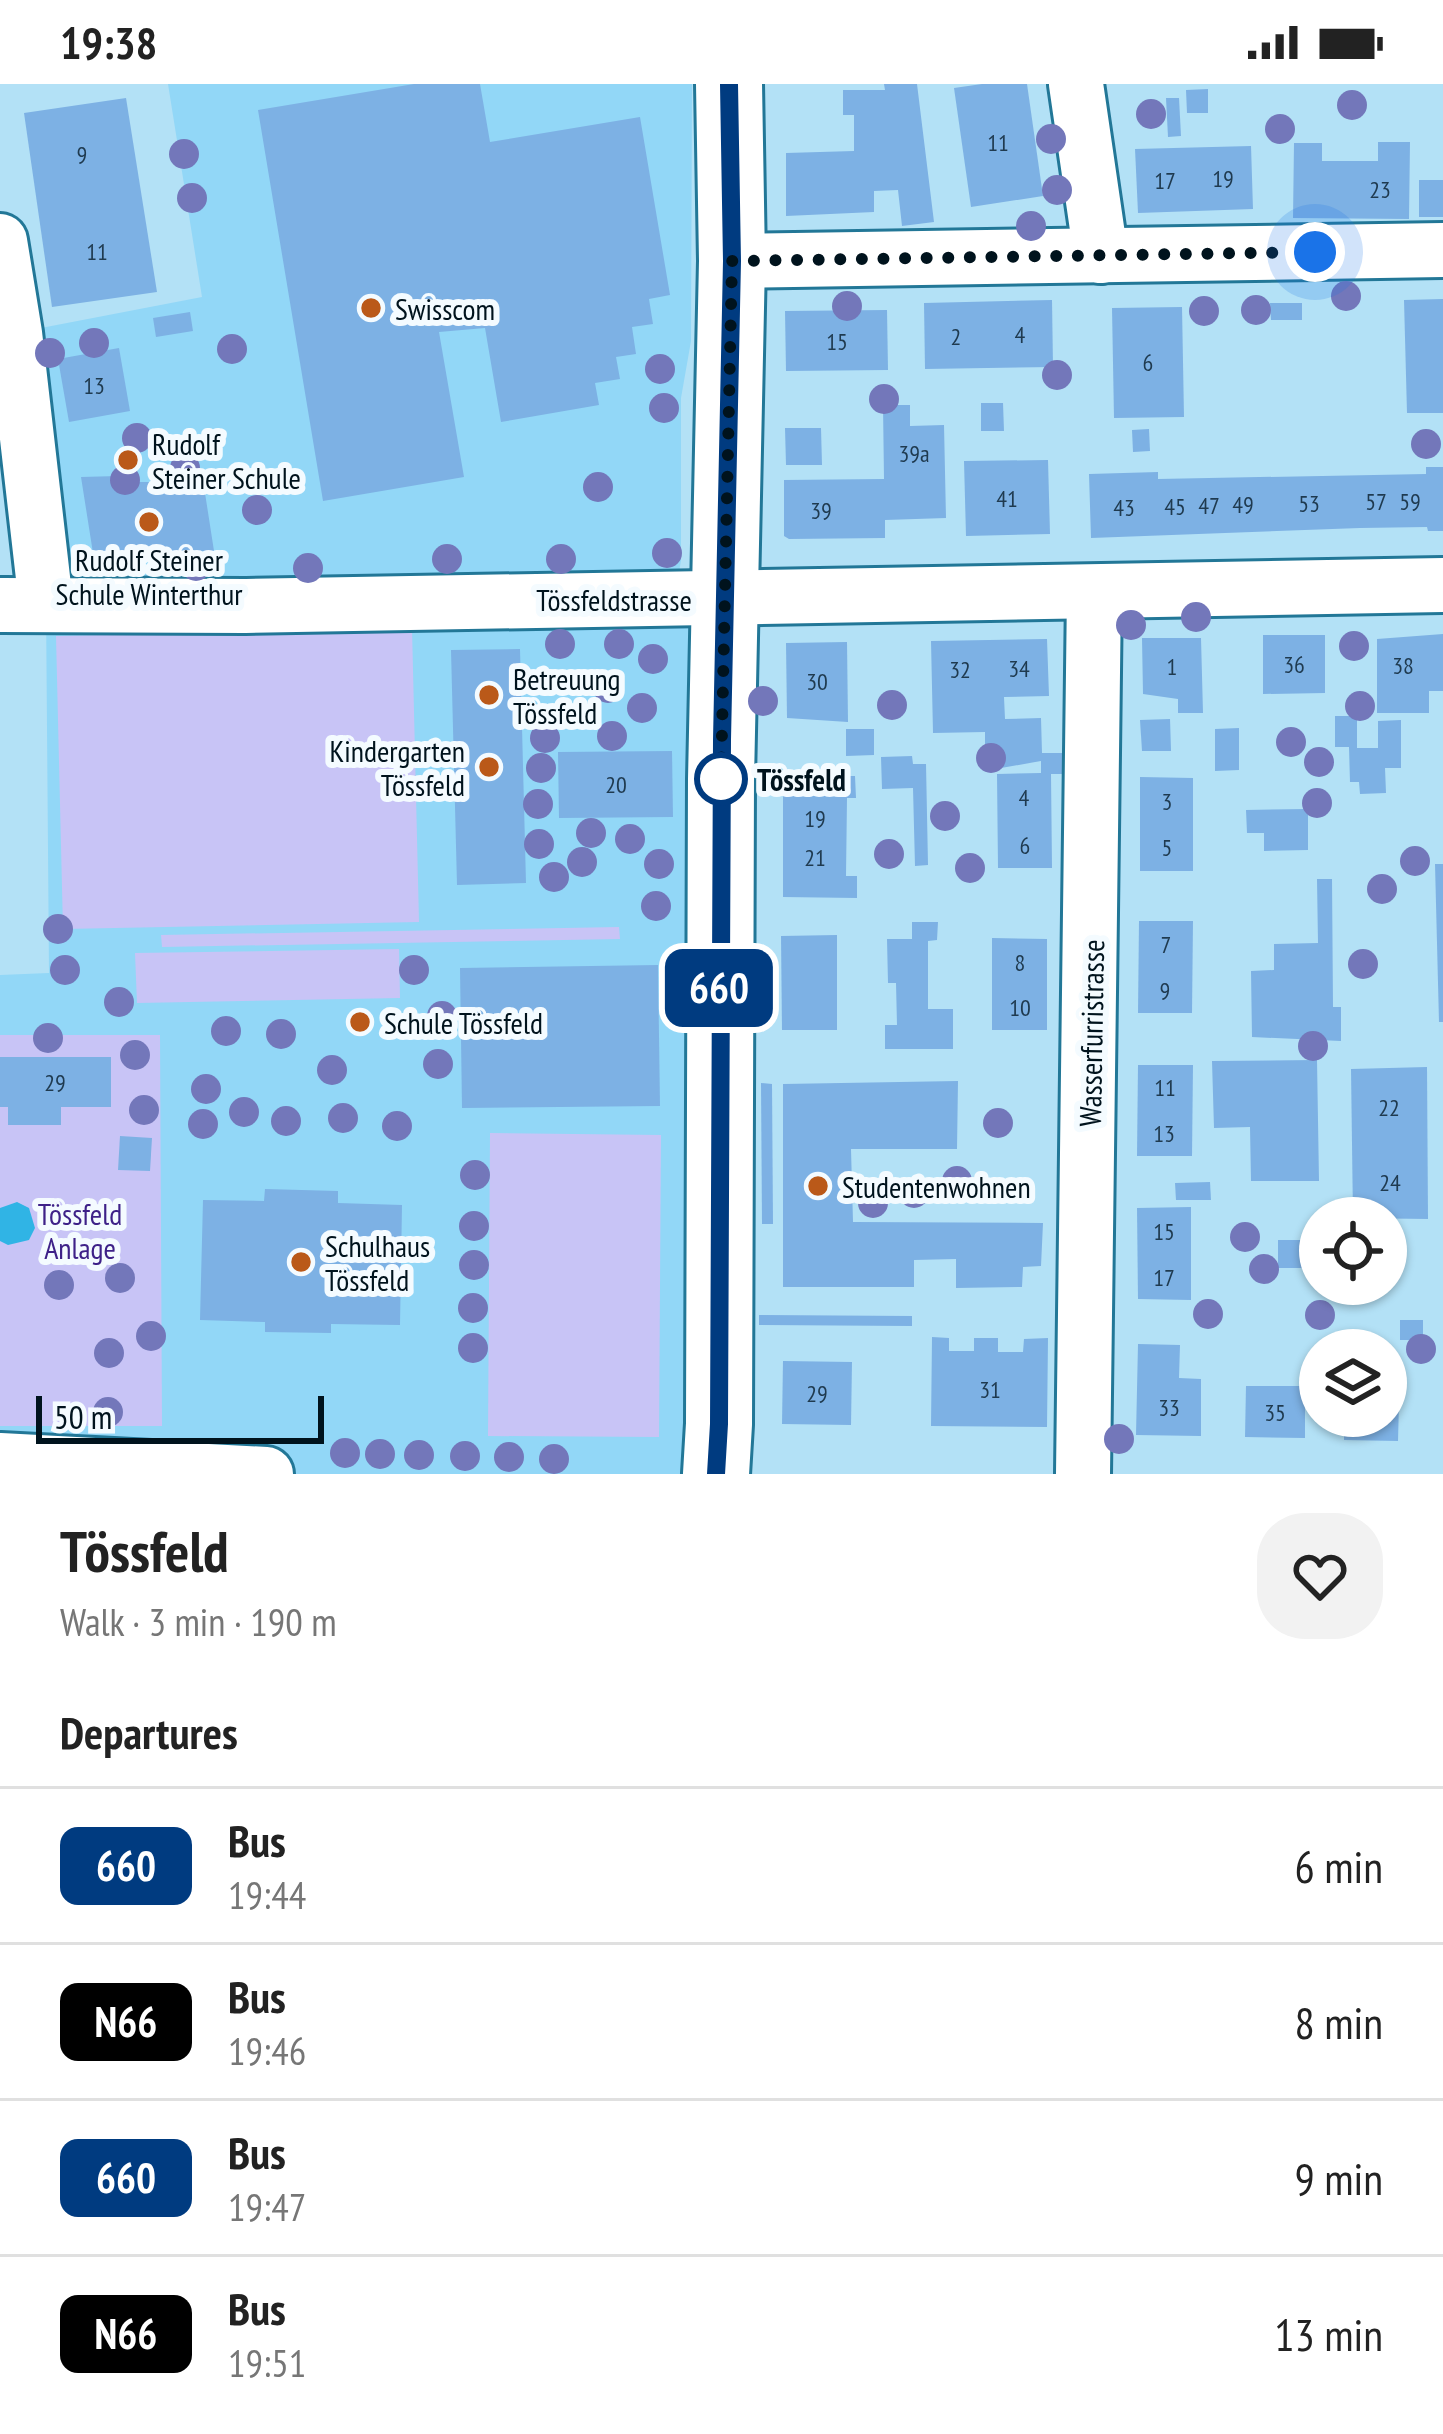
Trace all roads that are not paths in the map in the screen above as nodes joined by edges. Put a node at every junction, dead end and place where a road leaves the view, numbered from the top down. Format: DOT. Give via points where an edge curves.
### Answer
graph roads {
  1 [pos="729,84"];
  2 [pos="1076,84"];
  3 [pos="0,241"];
  4 [pos="1443,250"];
  5 [pos="1101,256"];
  6 [pos="732,261"];
  7 [pos="1443,585"];
  8 [pos="1094,592"];
  9 [pos="724,599"];
  10 [pos="23,604"];
  11 [pos="0,1460"];
  12 [pos="266,1474"];
  13 [pos="716,1474"];
  14 [pos="1083,1474"];
  1 -- 6 [label="main road"];
  2 -- 5 [label="street"];
  3 -- 10 [label="street"];
  4 -- 5 [label="street"];
  5 -- 6 [label="street"];
  6 -- 9 [label="main road"];
  7 -- 8 [label="street, Tössfeldstrasse"];
  8 -- 9 [label="street, Tössfeldstrasse"];
  8 -- 14 [label="street, Wasserfurristrasse"];
  9 -- 10 [label="street, Tössfeldstrasse"];
  9 -- 13 [label="main road"];
  11 -- 12 [label="street"];
}
